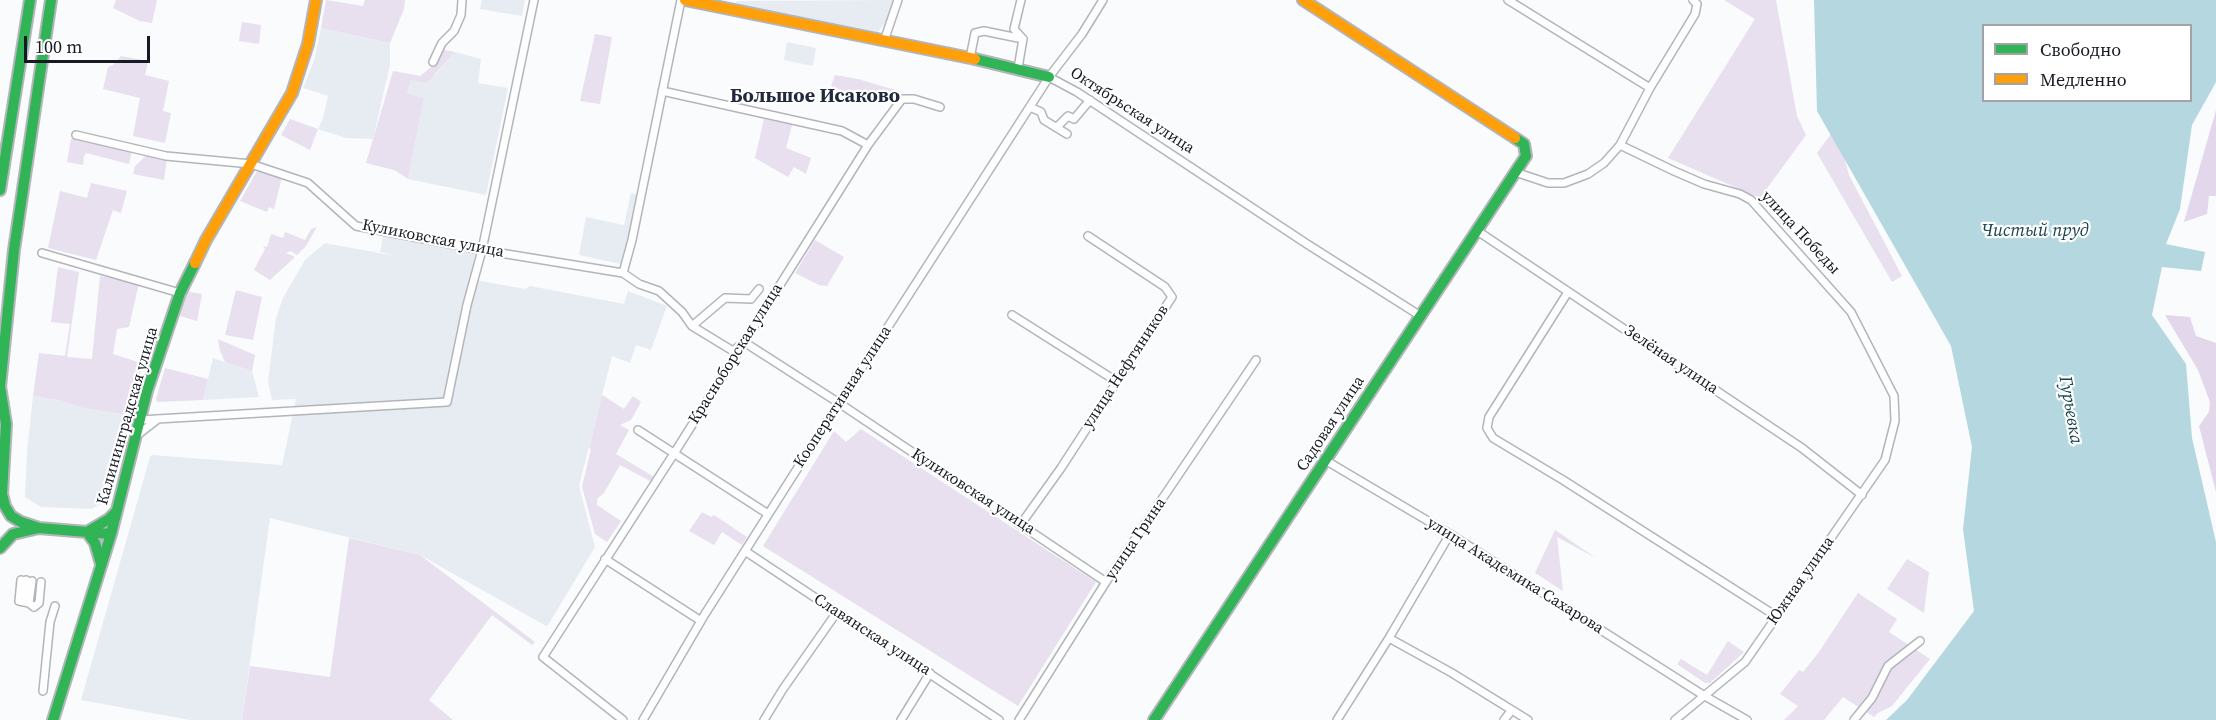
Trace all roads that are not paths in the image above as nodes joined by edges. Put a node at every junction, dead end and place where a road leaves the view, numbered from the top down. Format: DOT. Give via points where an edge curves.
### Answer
graph roads {
  1 [pos="30,0"];
  2 [pos="51,0"];
  3 [pos="316,0"];
  4 [pos="462,0"];
  5 [pos="534,0"];
  6 [pos="681,0"];
  7 [pos="685,0"];
  8 [pos="898,0"];
  9 [pos="1022,0"];
  10 [pos="1103,0"];
  11 [pos="1303,0"];
  12 [pos="1508,0"];
  13 [pos="1693,0"];
  14 [pos="1023,39"];
  15 [pos="884,41"];
  16 [pos="970,58"];
  17 [pos="433,62"];
  18 [pos="1018,68"];
  19 [pos="1049,77"];
  20 [pos="1650,88"];
  21 [pos="662,91"];
  22 [pos="1090,99"];
  23 [pos="940,107"];
  24 [pos="1030,107"];
  25 [pos="1056,127"];
  26 [pos="1067,134"];
  27 [pos="76,135"];
  28 [pos="1620,144"];
  29 [pos="868,145"];
  30 [pos="251,164"];
  31 [pos="1515,172"];
  32 [pos="0,190"];
  33 [pos="1476,230"];
  34 [pos="1088,236"];
  35 [pos="482,250"];
  36 [pos="42,253"];
  37 [pos="623,273"];
  38 [pos="759,289"];
  39 [pos="1568,292"];
  40 [pos="180,293"];
  41 [pos="1012,315"];
  42 [pos="1419,315"];
  43 [pos="692,326"];
  44 [pos="744,342"];
  45 [pos="1256,360"];
  46 [pos="1116,381"];
  47 [pos="0,387"];
  48 [pos="839,403"];
  49 [pos="159,418"];
  50 [pos="140,420"];
  51 [pos="1895,421"];
  52 [pos="638,430"];
  53 [pos="136,436"];
  54 [pos="675,452"];
  55 [pos="1325,460"];
  56 [pos="1862,495"];
  57 [pos="118,509"];
  58 [pos="768,514"];
  59 [pos="1021,524"];
  60 [pos="39,528"];
  61 [pos="87,532"];
  62 [pos="111,534"];
  63 [pos="1450,534"];
  64 [pos="0,548"];
  65 [pos="745,551"];
  66 [pos="605,559"];
  67 [pos="102,565"];
  68 [pos="31,581"];
  69 [pos="1106,582"];
  70 [pos="55,606"];
  71 [pos="837,612"];
  72 [pos="1776,616"];
  73 [pos="701,621"];
  74 [pos="1389,638"];
  75 [pos="1920,641"];
  76 [pos="930,673"];
  77 [pos="43,691"];
  78 [pos="1703,695"];
  79 [pos="1511,711"];
  80 [pos="53,720"];
  81 [pos="623,720"];
  82 [pos="643,720"];
  83 [pos="764,720"];
  84 [pos="901,720"];
  85 [pos="999,720"];
  86 [pos="1019,720"];
  87 [pos="1154,720"];
  88 [pos="1337,720"];
  89 [pos="1504,720"];
  90 [pos="1528,720"];
  91 [pos="1675,720"];
  92 [pos="1747,720"];
  93 [pos="1854,720"];
  1 -- 32 [label="main road"];
  2 -- 47 [label="main road" via="14,250"];
  3 -- 30 [label="main road, Калининградская улица" via="308,44 292,93"];
  4 -- 17 [label="street" via="454,31 442,43"];
  5 -- 35 [label="street"];
  6 -- 21 [label="street"];
  7 -- 15 [label="main road, Октябрьская улица"];
  8 -- 15 [label="street"];
  9 -- 14 [label="street" via="1014,29"];
  10 -- 19 [label="street, Кооперативная улица"];
  11 -- 31 [label="main road, Садовая улица" via="1524,144 1526,156"];
  12 -- 20 [label="street"];
  13 -- 20 [label="street" via="1697,4 1695,14"];
  14 -- 16 [label="street" via="984,31 975,33"];
  14 -- 18 [label="street"];
  15 -- 16 [label="main road, Октябрьская улица"];
  16 -- 18 [label="main road, Октябрьская улица"];
  18 -- 19 [label="main road, Октябрьская улица"];
  19 -- 22 [label="street, Октябрьская улица"];
  19 -- 24 [label="street, Кооперативная улица"];
  20 -- 28 [label="street"];
  21 -- 29 [label="street" via="842,131"];
  21 -- 37 [label="street"];
  22 -- 25 [label="street" via="1074,119 1068,116"];
  22 -- 42 [label="street, Октябрьская улица"];
  23 -- 29 [label="street, Красноборская улица" via="902,99"];
  24 -- 25 [label="street"];
  24 -- 48 [label="street, Кооперативная улица"];
  25 -- 26 [label="street"];
  27 -- 30 [label="street, Куликовская улица" via="165,156"];
  28 -- 31 [label="street" via="1604,163 1564,183 1548,183"];
  28 -- 51 [label="street, улица Победы" via="1704,184 1751,200 1851,312 1894,396"];
  29 -- 44 [label="street, Красноборская улица"];
  30 -- 35 [label="street, Куликовская улица" via="308,183 356,226"];
  30 -- 40 [label="main road, Калининградская улица"];
  31 -- 33 [label="main road, Садовая улица"];
  33 -- 39 [label="street, Зелёная улица"];
  33 -- 42 [label="main road, Садовая улица"];
  34 -- 46 [label="street, улица Нефтяников" via="1165,287 1172,297"];
  35 -- 37 [label="street, Куликовская улица"];
  35 -- 49 [label="street" via="447,402"];
  36 -- 40 [label="street"];
  37 -- 43 [label="street, Куликовская улица" via="659,291"];
  38 -- 43 [label="street" via="751,299 725,298"];
  39 -- 56 [label="street, Зелёная улица" via="1802,448"];
  39 -- 72 [label="street" via="1490,417 1487,428 1493,438"];
  40 -- 50 [label="main road, Калининградская улица"];
  41 -- 46 [label="street"];
  42 -- 55 [label="main road, Садовая улица"];
  43 -- 44 [label="street, Куликовская улица" via="733,351"];
  44 -- 48 [label="street, Куликовская улица"];
  44 -- 54 [label="street, Красноборская улица"];
  45 -- 69 [label="street, улица Грина"];
  46 -- 59 [label="street, улица Нефтяников"];
  47 -- 60 [label="main road" via="6,424 3,500 11,516"];
  48 -- 58 [label="street, Кооперативная улица"];
  48 -- 59 [label="street, Куликовская улица"];
  49 -- 50 [label="street"];
  49 -- 53 [label="street"];
  50 -- 53 [label="main road, Калининградская улица"];
  51 -- 56 [label="street, Южная улица" via="1885,460"];
  52 -- 54 [label="street"];
  53 -- 57 [label="main road, Калининградская улица"];
  54 -- 58 [label="street"];
  54 -- 66 [label="street, Красноборская улица"];
  55 -- 63 [label="street, улица Академика Сахарова"];
  55 -- 87 [label="main road, Садовая улица"];
  56 -- 72 [label="street, Южная улица"];
  57 -- 61 [label="main road"];
  57 -- 62 [label="main road, Калининградская улица"];
  58 -- 65 [label="street, Кооперативная улица"];
  59 -- 69 [label="street, Куликовская улица"];
  60 -- 61 [label="main road"];
  60 -- 64 [label="main road" via="14,534"];
  61 -- 62 [label="main road"];
  61 -- 67 [label="main road"];
  62 -- 67 [label="main road, Калининградская улица"];
  63 -- 74 [label="street"];
  63 -- 78 [label="street, улица Академика Сахарова"];
  65 -- 71 [label="street, Славянская улица"];
  65 -- 73 [label="street, Кооперативная улица"];
  66 -- 73 [label="street"];
  66 -- 81 [label="street, Красноборская улица" via="543,657"];
  67 -- 80 [label="main road, Калининградская улица"];
  68 -- 68 [label="street" via="39,603 29,604"];
  69 -- 86 [label="street, улица Грина"];
  70 -- 77 [label="street"];
  71 -- 76 [label="street, Славянская улица"];
  71 -- 83 [label="street"];
  72 -- 78 [label="street, Южная улица" via="1745,662"];
  73 -- 82 [label="street, Кооперативная улица"];
  74 -- 79 [label="street"];
  74 -- 88 [label="street"];
  75 -- 93 [label="street" via="1888,666 1872,698"];
  76 -- 84 [label="street"];
  76 -- 85 [label="street, Славянская улица"];
  78 -- 91 [label="street, Южная улица"];
  78 -- 92 [label="street, улица Академика Сахарова"];
  79 -- 89 [label="street"];
  79 -- 90 [label="street"];
}
